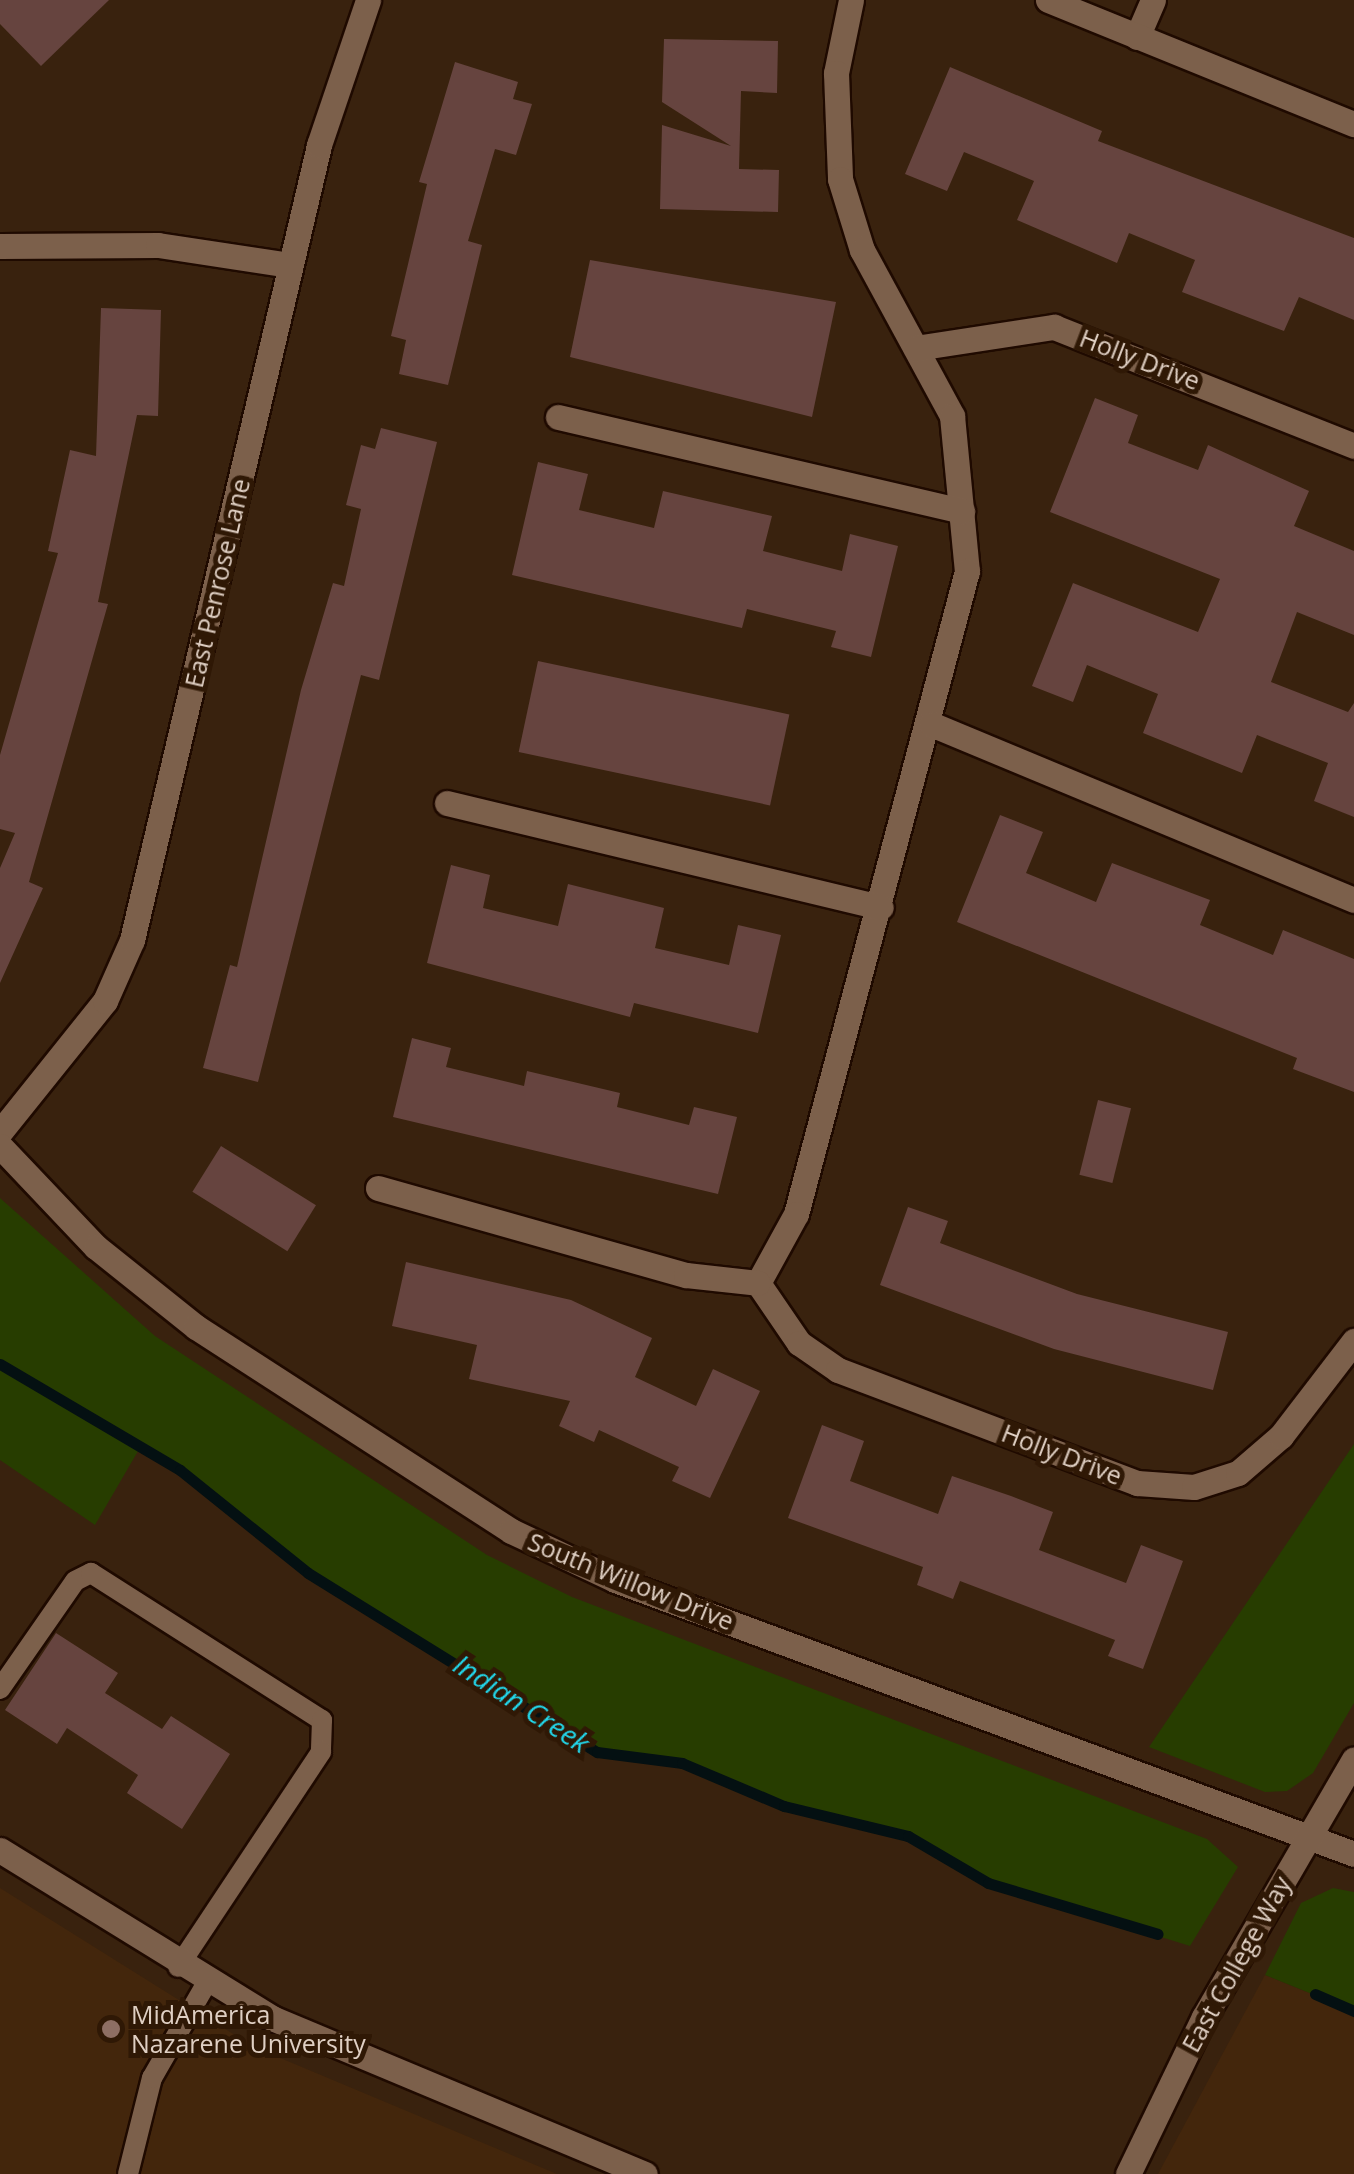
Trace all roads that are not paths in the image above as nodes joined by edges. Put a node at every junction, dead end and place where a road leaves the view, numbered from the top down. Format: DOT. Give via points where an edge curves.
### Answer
graph roads {
  1 [pos="368,0"];
  2 [pos="852,0"];
  3 [pos="1048,0"];
  4 [pos="1154,0"];
  5 [pos="1136,37"];
  6 [pos="1354,124"];
  7 [pos="0,246"];
  8 [pos="290,265"];
  9 [pos="916,348"];
  10 [pos="558,418"];
  11 [pos="1354,446"];
  12 [pos="962,511"];
  13 [pos="931,724"];
  14 [pos="447,803"];
  15 [pos="1354,900"];
  16 [pos="880,907"];
  17 [pos="0,1132"];
  18 [pos="0,1146"];
  19 [pos="378,1188"];
  20 [pos="758,1283"];
  21 [pos="1354,1340"];
  22 [pos="0,1689"];
  23 [pos="1354,1759"];
  24 [pos="1308,1838"];
  25 [pos="0,1850"];
  26 [pos="1354,1854"];
  27 [pos="178,1967"];
  28 [pos="206,1984"];
  29 [pos="128,2174"];
  30 [pos="645,2174"];
  31 [pos="1128,2174"];
  1 -- 8 [label="street, East Penrose Lane"];
  2 -- 9 [label="street" via="836,73 840,178 862,250"];
  3 -- 5 [label="street"];
  4 -- 5 [label="street"];
  5 -- 6 [label="street"];
  7 -- 8 [label="street" via="158,245"];
  8 -- 17 [label="street, East Penrose Lane" via="132,940 105,1001"];
  9 -- 11 [label="street, Holly Drive" via="1054,328"];
  9 -- 12 [label="street" via="952,416"];
  10 -- 12 [label="street"];
  12 -- 13 [label="street" via="967,571"];
  13 -- 15 [label="street"];
  13 -- 16 [label="street"];
  14 -- 16 [label="street"];
  16 -- 20 [label="street" via="796,1214"];
  18 -- 24 [label="street, South Willow Drive" via="96,1247 196,1326 511,1531 615,1580"];
  19 -- 20 [label="street" via="686,1275"];
  20 -- 21 [label="street, Holly Drive" via="799,1344 838,1370 1137,1482 1194,1487 1238,1472 1281,1436"];
  22 -- 27 [label="lane" via="75,1581 91,1573 322,1720 321,1752"];
  23 -- 24 [label="street, East College Way"];
  24 -- 26 [label="street, South Willow Drive"];
  24 -- 31 [label="street, East College Way" via="1204,2017"];
  25 -- 27 [label="street"];
  27 -- 28 [label="street"];
  28 -- 29 [label="lane" via="152,2078"];
  28 -- 30 [label="street" via="373,2065"];
}
